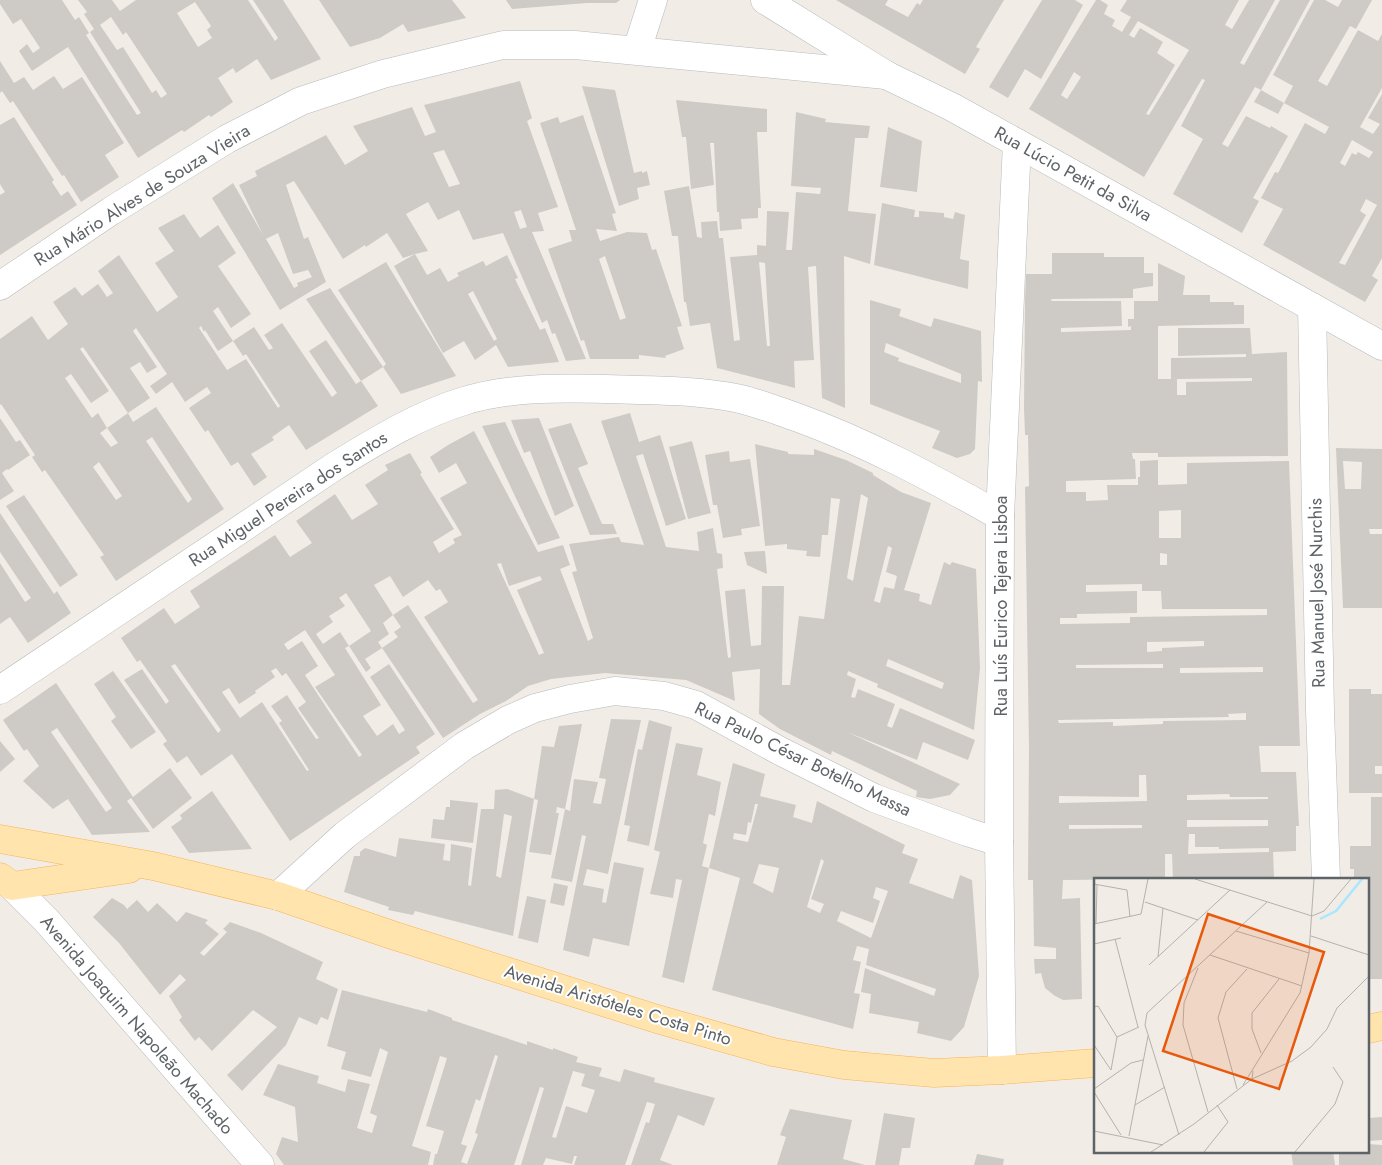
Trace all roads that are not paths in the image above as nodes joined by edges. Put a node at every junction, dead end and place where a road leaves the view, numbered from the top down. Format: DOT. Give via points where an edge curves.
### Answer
graph roads {
  1 [pos="653,0"];
  2 [pos="765,0"];
  3 [pos="637,50"];
  4 [pos="886,75"];
  5 [pos="1017,143"];
  6 [pos="0,286"];
  7 [pos="1312,307"];
  8 [pos="1382,346"];
  9 [pos="1000,516"];
  10 [pos="0,690"];
  11 [pos="0,839"];
  12 [pos="999,842"];
  13 [pos="153,866"];
  14 [pos="1326,878"];
  15 [pos="6,882"];
  16 [pos="278,896"];
  17 [pos="1094,1063"];
  18 [pos="1002,1070"];
  19 [pos="260,1165"];
  1 -- 3 [label="street"];
  2 -- 4 [label="street, Rua Lúcio Petit da Silva"];
  3 -- 4 [label="street, Rua Mário Alves de Souza Vieira"];
  3 -- 6 [label="street, Rua Mário Alves de Souza Vieira" via="575,45 503,45 383,74 302,101 227,139 111,211"];
  4 -- 5 [label="street, Rua Lúcio Petit da Silva"];
  5 -- 7 [label="street, Rua Lúcio Petit da Silva"];
  5 -- 9 [label="street, Rua Luís Eurico Tejera Lisboa"];
  7 -- 8 [label="street, Rua Lúcio Petit da Silva"];
  7 -- 14 [label="street, Rua Manuel José Nurchis"];
  9 -- 10 [label="street, Rua Miguel Pereira dos Santos" via="886,454 834,431 725,396 588,389 498,393 434,412 378,439"];
  9 -- 12 [label="street, Rua Luís Eurico Tejera Lisboa"];
  11 -- 13 [label="main road, Avenida Aristóteles Costa Pinto"];
  12 -- 16 [label="street, Rua Paulo César Botelho Massa" via="874,798 696,705 657,695 615,691 536,708 464,746 345,835"];
  12 -- 18 [label="street, Rua Luís Eurico Tejera Lisboa"];
  13 -- 15 [label="main road, Avenida Aristóteles Costa Pinto"];
  13 -- 16 [label="main road, Avenida Aristóteles Costa Pinto"];
  15 -- 19 [label="street, Avenida Joaquim Napoleão Machado" via="46,920"];
  16 -- 18 [label="main road, Avenida Aristóteles Costa Pinto" via="657,1019 773,1052 844,1065 934,1073"];
  17 -- 18 [label="main road, Avenida Aristóteles Costa Pinto"];
}
